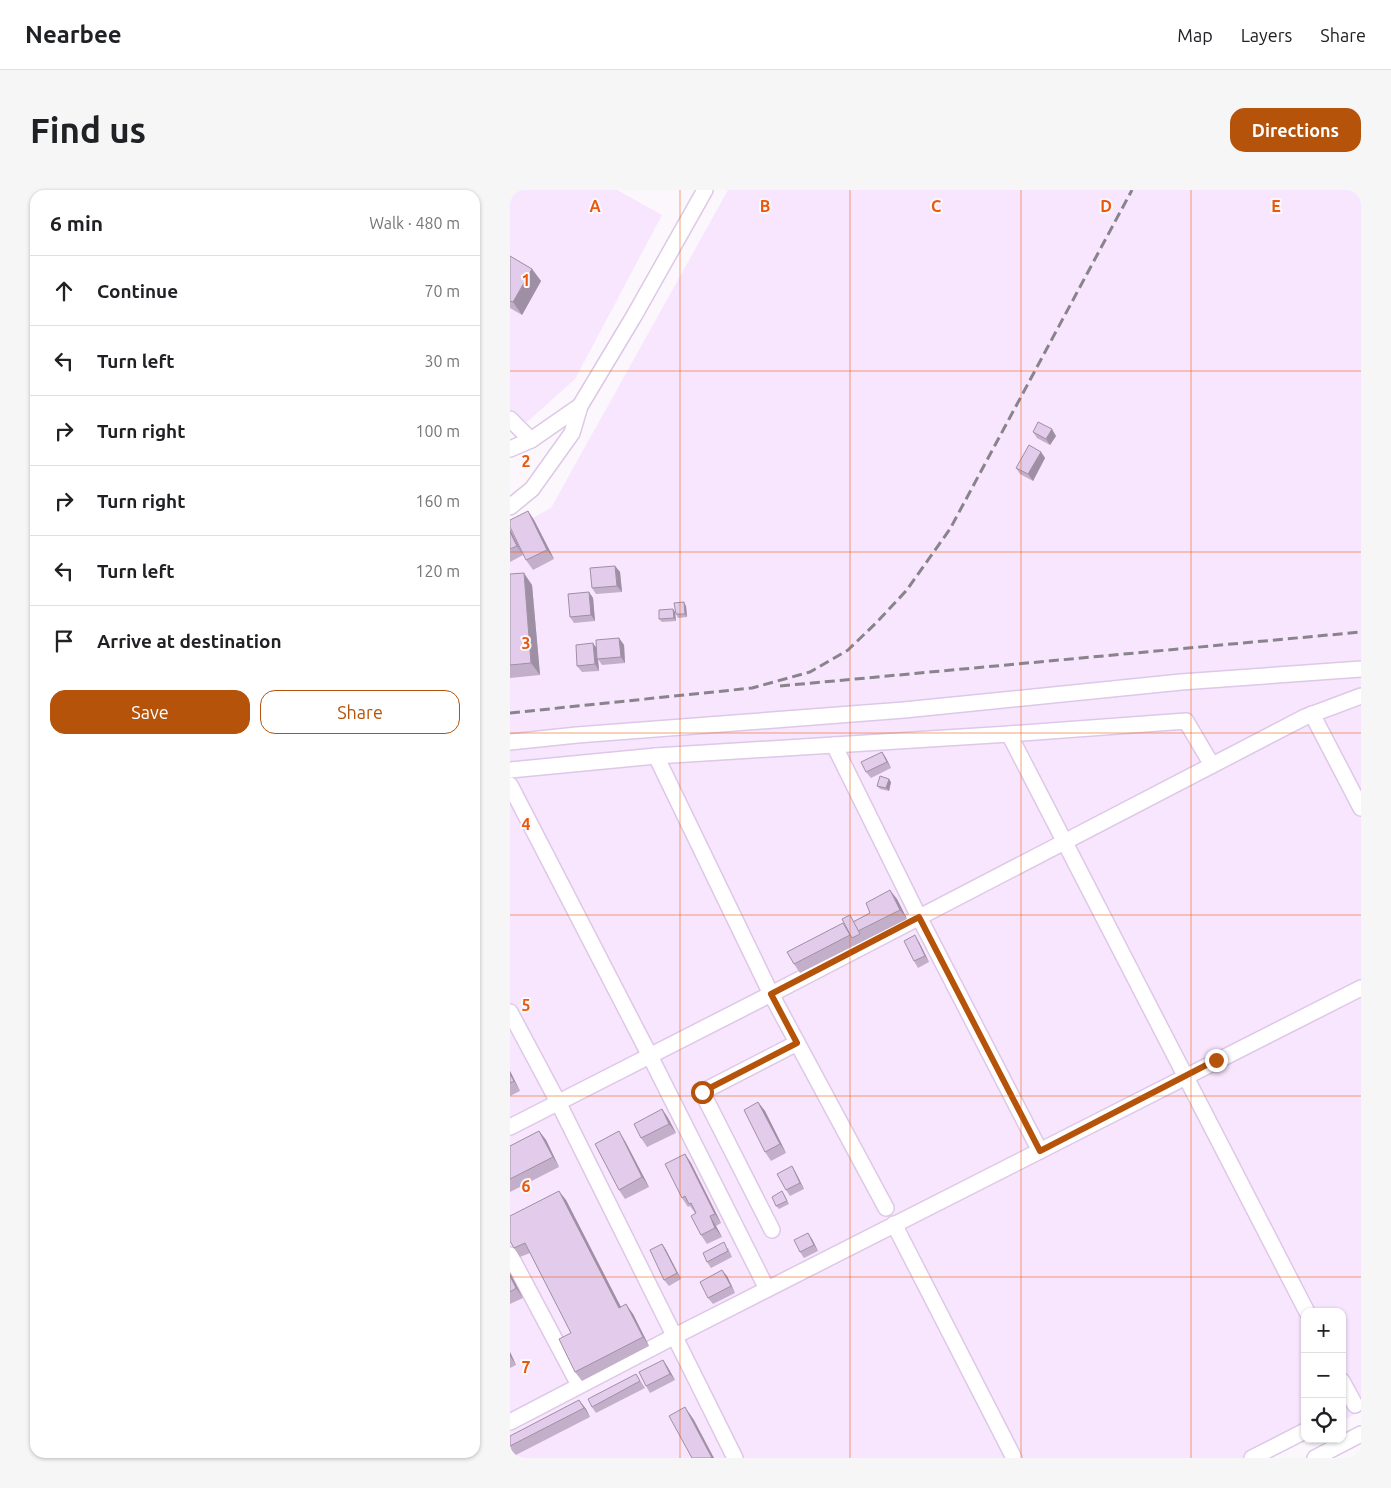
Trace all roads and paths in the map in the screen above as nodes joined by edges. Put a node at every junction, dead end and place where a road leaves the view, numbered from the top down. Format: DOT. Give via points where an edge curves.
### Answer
graph roads {
  1 [pos="705,190"];
  2 [pos="580,406"];
  3 [pos="510,419"];
  4 [pos="530,440"];
  5 [pos="510,449"];
  6 [pos="510,507"];
  7 [pos="1361,669"];
  8 [pos="1361,696"];
  9 [pos="1312,714"];
  10 [pos="1009,734"];
  11 [pos="510,742"];
  12 [pos="834,745"];
  13 [pos="656,756"];
  14 [pos="1212,765"];
  15 [pos="510,770"];
  16 [pos="510,785"];
  17 [pos="1361,808"];
  18 [pos="1064,841"];
  19 [pos="919,917"];
  20 [pos="1361,988"];
  21 [pos="771,994"];
  22 [pos="510,1012"];
  23 [pos="797,1043"];
  24 [pos="650,1056"];
  25 [pos="1185,1077"];
  26 [pos="558,1102"];
  27 [pos="510,1127"];
  28 [pos="1040,1151"];
  29 [pos="886,1208"];
  30 [pos="894,1224"];
  31 [pos="772,1230"];
  32 [pos="510,1255"];
  33 [pos="767,1289"];
  34 [pos="1304,1308"];
  35 [pos="675,1336"];
  36 [pos="579,1386"];
  37 [pos="1346,1390"];
  38 [pos="1353,1406"];
  39 [pos="510,1422"];
  40 [pos="1301,1433"];
  41 [pos="1361,1434"];
  42 [pos="735,1458"];
  43 [pos="1014,1458"];
  44 [pos="1252,1458"];
  45 [pos="1315,1458"];
  1 -- 2 [label="street"];
  2 -- 4 [label="street"];
  2 -- 6 [label="street" via="572,433 555,459 532,490"];
  3 -- 4 [label="street"];
  4 -- 5 [label="street"];
  7 -- 11 [label="street"];
  8 -- 9 [label="street"];
  9 -- 14 [label="street"];
  9 -- 17 [label="street"];
  10 -- 12 [label="street"];
  10 -- 14 [label="street" via="1186,721"];
  10 -- 18 [label="street"];
  12 -- 13 [label="street"];
  12 -- 19 [label="street"];
  13 -- 15 [label="street"];
  13 -- 21 [label="street"];
  14 -- 18 [label="street"];
  16 -- 24 [label="street"];
  18 -- 19 [label="street"];
  18 -- 25 [label="street"];
  19 -- 21 [label="street"];
  19 -- 28 [label="street"];
  20 -- 25 [label="street"];
  21 -- 23 [label="street"];
  21 -- 24 [label="street"];
  22 -- 26 [label="street"];
  23 -- 29 [label="street"];
  23 -- 31 [label="street" via="702,1092"];
  24 -- 26 [label="street"];
  24 -- 33 [label="street"];
  25 -- 28 [label="street"];
  25 -- 34 [label="street"];
  26 -- 27 [label="street"];
  26 -- 35 [label="street"];
  28 -- 30 [label="street"];
  30 -- 33 [label="street"];
  30 -- 43 [label="street"];
  32 -- 36 [label="street"];
  33 -- 35 [label="street"];
  35 -- 36 [label="street"];
  35 -- 42 [label="street"];
  36 -- 39 [label="street"];
  37 -- 38 [label="street"];
  40 -- 44 [label="street"];
  41 -- 45 [label="street"];
}
